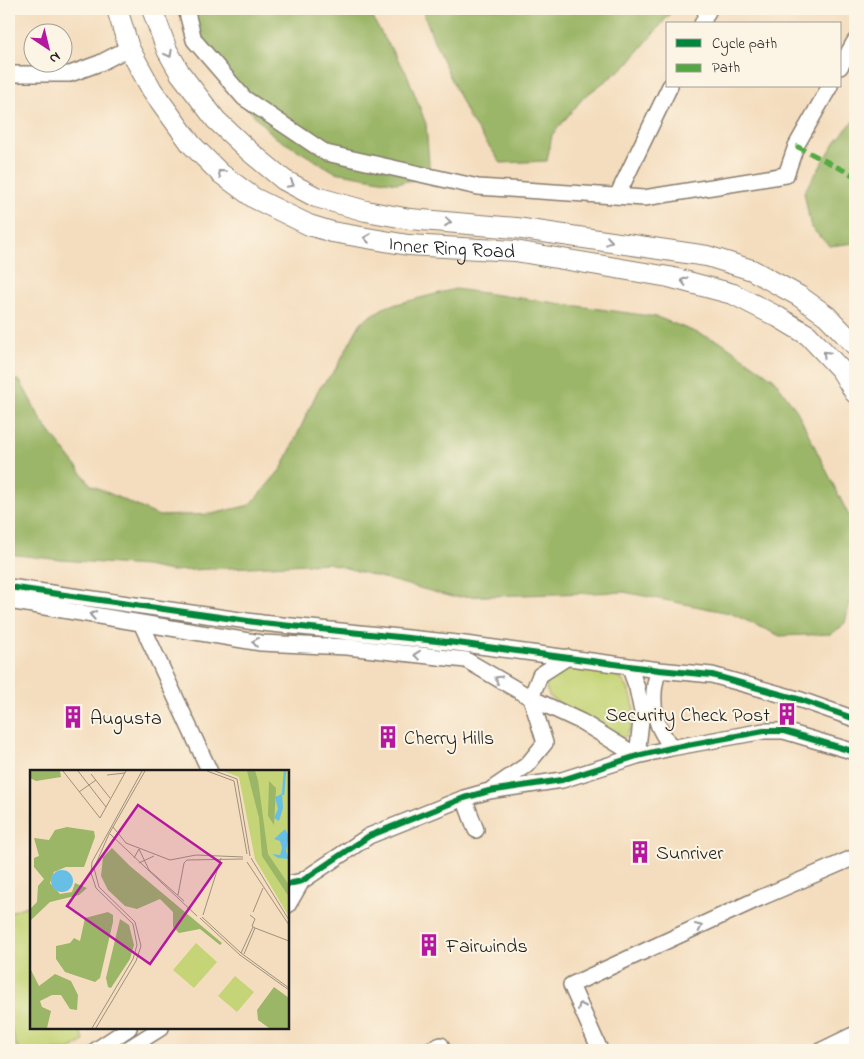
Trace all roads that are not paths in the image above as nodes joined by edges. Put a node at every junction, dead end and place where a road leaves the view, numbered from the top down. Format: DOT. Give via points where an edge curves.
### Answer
graph roads {
  1 [pos="117,9"];
  2 [pos="152,9"];
  3 [pos="186,9"];
  4 [pos="709,9"];
  5 [pos="703,22"];
  6 [pos="855,41"];
  7 [pos="128,48"];
  8 [pos="842,64"];
  9 [pos="9,74"];
  10 [pos="669,88"];
  11 [pos="829,88"];
  12 [pos="617,196"];
  13 [pos="855,345"];
  14 [pos="855,393"];
  15 [pos="9,587"];
  16 [pos="9,601"];
  17 [pos="141,622"];
  18 [pos="568,657"];
  19 [pos="629,666"];
  20 [pos="659,670"];
  21 [pos="531,698"];
  22 [pos="855,719"];
  23 [pos="671,748"];
  24 [pos="855,752"];
  25 [pos="637,756"];
  26 [pos="209,770"];
  27 [pos="489,791"];
  28 [pos="464,798"];
  29 [pos="476,830"];
  30 [pos="855,857"];
  31 [pos="295,882"];
  32 [pos="289,902"];
  33 [pos="128,1029"];
  34 [pos="159,1029"];
  35 [pos="855,1034"];
  36 [pos="96,1050"];
  37 [pos="126,1050"];
  38 [pos="429,1050"];
  39 [pos="443,1050"];
  40 [pos="600,1050"];
  41 [pos="822,1050"];
  1 -- 7 [label="main road, Inner Ring Road"];
  2 -- 13 [label="main road, Inner Ring Road, one-way" via="171,58 216,120 284,180 316,197 366,211 410,218 516,228 707,256 752,270 799,296 826,316"];
  3 -- 12 [label="street" via="194,40 244,98 326,153 478,187"];
  4 -- 5 [label="street"];
  6 -- 8 [label="street"];
  7 -- 9 [label="street" via="70,74"];
  14 -- 7 [label="main road, Inner Ring Road, one-way" via="841,370 808,335 733,294 669,277 524,252 408,245 308,225 254,198 220,173 191,144 152,90"];
  10 -- 12 [label="street"];
  11 -- 12 [label="street" via="796,146 786,175 644,198"];
  15 -- 18 [label="street" via="262,623"];
  17 -- 16 [label="street, one-way"];
  21 -- 17 [label="street, one-way" via="466,660 348,647 261,643"];
  17 -- 26 [label="street"];
  18 -- 19 [label="street"];
  18 -- 21 [label="street" via="540,675"];
  19 -- 20 [label="street"];
  19 -- 25 [label="street" via="642,712"];
  20 -- 22 [label="street" via="712,675"];
  20 -- 23 [label="street" via="654,683 654,702 658,724"];
  21 -- 25 [label="street" via="582,722"];
  21 -- 27 [label="street" via="544,743 527,765"];
  23 -- 24 [label="street" via="764,731 784,731"];
  23 -- 25 [label="street"];
  25 -- 27 [label="street" via="562,780"];
  27 -- 28 [label="street"];
  28 -- 29 [label="street"];
  28 -- 31 [label="street" via="369,836"];
  40 -- 30 [label="street, one-way" via="572,985"];
  31 -- 32 [label="street"];
  33 -- 36 [label="street"];
  34 -- 37 [label="street"];
  35 -- 41 [label="street"];
  38 -- 39 [label="street" via="441,1044"];
}
